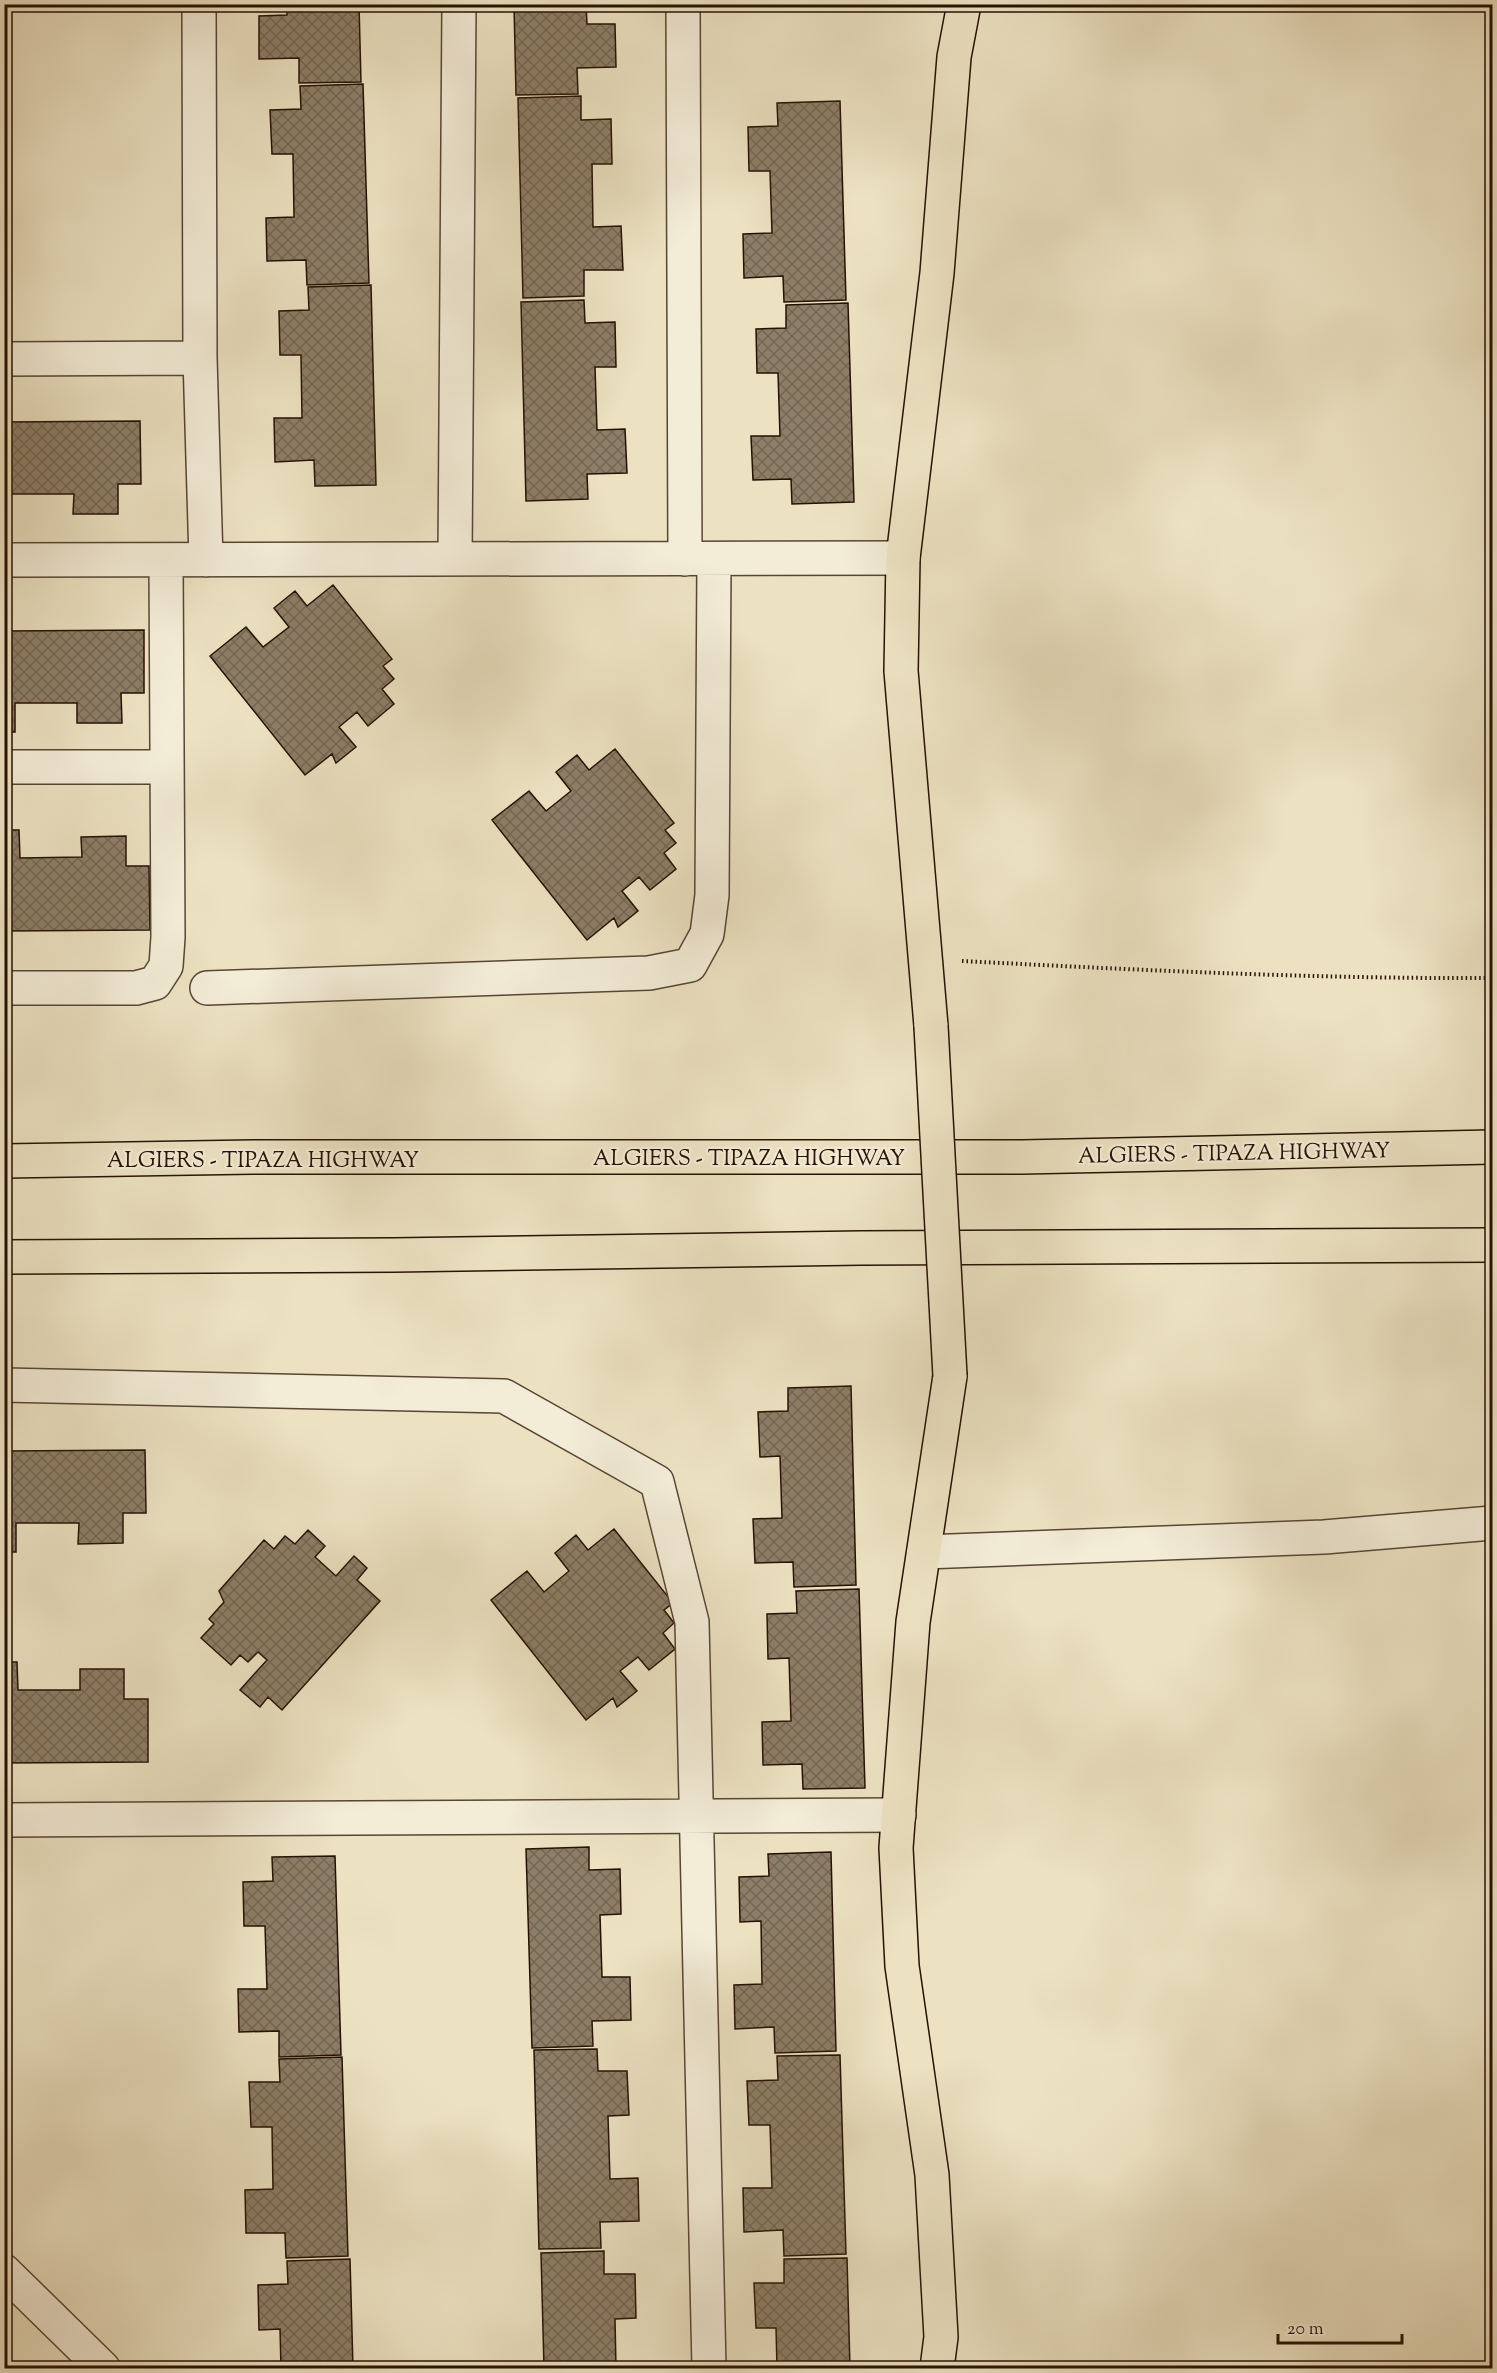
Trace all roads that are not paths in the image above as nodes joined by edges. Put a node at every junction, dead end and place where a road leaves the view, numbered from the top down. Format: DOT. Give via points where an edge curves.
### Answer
graph roads {
  1 [pos="199,4"];
  2 [pos="459,4"];
  3 [pos="683,4"];
  4 [pos="964,4"];
  5 [pos="200,358"];
  6 [pos="4,359"];
  7 [pos="903,558"];
  8 [pos="699,559"];
  9 [pos="4,560"];
  10 [pos="165,560"];
  11 [pos="206,560"];
  12 [pos="455,560"];
  13 [pos="4,767"];
  14 [pos="167,767"];
  15 [pos="4,988"];
  16 [pos="207,988"];
  17 [pos="1492,1147"];
  18 [pos="4,1161"];
  19 [pos="1492,1245"];
  20 [pos="4,1257"];
  21 [pos="4,1385"];
  22 [pos="1492,1523"];
  23 [pos="924,1552"];
  24 [pos="899,1815"];
  25 [pos="696,1816"];
  26 [pos="4,1820"];
  27 [pos="4,2271"];
  28 [pos="104,2368"];
  29 [pos="709,2368"];
  30 [pos="937,2368"];
  1 -- 5 [label="street"];
  2 -- 12 [label="street"];
  3 -- 8 [label="street"];
  4 -- 7 [label="main road" via="954,57 937,273"];
  5 -- 6 [label="street"];
  5 -- 11 [label="street"];
  7 -- 8 [label="street"];
  7 -- 23 [label="main road, bridge" via="901,671 931,1026 950,1376"];
  8 -- 12 [label="street"];
  8 -- 16 [label="street" via="712,895 707,934 690,965 649,973"];
  9 -- 10 [label="street"];
  10 -- 11 [label="street"];
  10 -- 14 [label="street"];
  11 -- 12 [label="street"];
  13 -- 14 [label="street"];
  14 -- 15 [label="street" via="168,937 166,966 155,983 136,988"];
  17 -- 18 [label="main road, ALGIERS - TIPAZA HIGHWAY" via="1022,1157 254,1157"];
  19 -- 20 [label="main road"];
  21 -- 25 [label="street" via="504,1396 657,1482 692,1622"];
  22 -- 23 [label="street" via="1324,1537"];
  23 -- 24 [label="main road" via="913,1622"];
  24 -- 25 [label="street"];
  24 -- 30 [label="main road" via="896,1848 902,1966 932,2175 940,2337"];
  25 -- 26 [label="street"];
  25 -- 29 [label="street"];
  27 -- 28 [label="street"];
}
